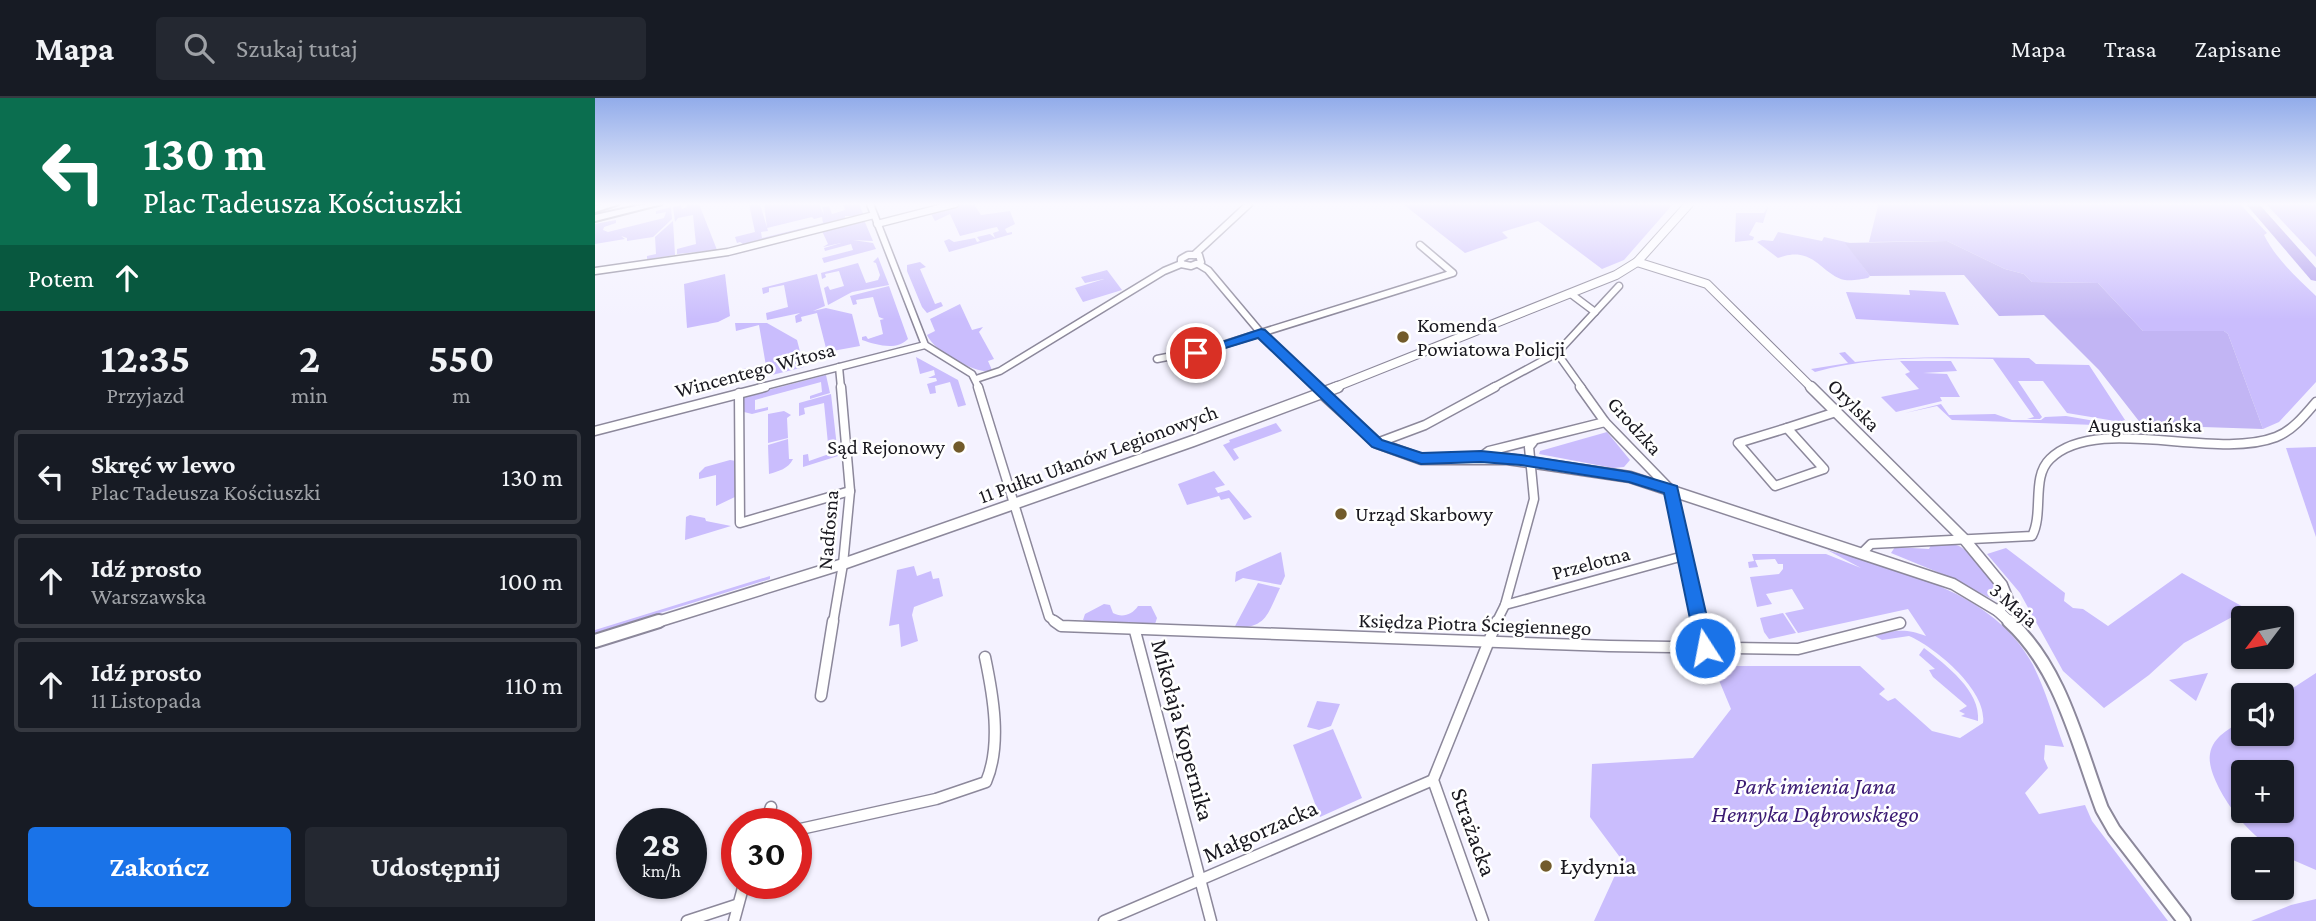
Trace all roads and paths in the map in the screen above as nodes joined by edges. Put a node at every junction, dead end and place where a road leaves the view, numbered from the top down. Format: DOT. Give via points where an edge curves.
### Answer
graph roads {
  1 [pos="766,242"];
  2 [pos="884,242"];
  3 [pos="1208,242"];
  4 [pos="1655,242"];
  5 [pos="1420,245"];
  6 [pos="1194,255"];
  7 [pos="1637,262"];
  8 [pos="1181,264"];
  9 [pos="1198,264"];
  10 [pos="595,271"];
  11 [pos="1619,286"];
  12 [pos="1571,294"];
  13 [pos="1595,312"];
  14 [pos="1261,333"];
  15 [pos="925,345"];
  16 [pos="1557,353"];
  17 [pos="1157,359"];
  18 [pos="839,367"];
  19 [pos="976,379"];
  20 [pos="739,393"];
  21 [pos="1322,393"];
  22 [pos="2316,402"];
  23 [pos="1836,411"];
  24 [pos="1605,422"];
  25 [pos="1784,426"];
  26 [pos="595,430"];
  27 [pos="1533,442"];
  28 [pos="1377,443"];
  29 [pos="1481,457"];
  30 [pos="1530,461"];
  31 [pos="1671,490"];
  32 [pos="850,491"];
  33 [pos="1014,504"];
  34 [pos="1965,540"];
  35 [pos="1863,552"];
  36 [pos="1687,555"];
  37 [pos="843,564"];
  38 [pos="1505,605"];
  39 [pos="1998,611"];
  40 [pos="1900,622"];
  41 [pos="1135,631"];
  42 [pos="1487,640"];
  43 [pos="595,641"];
  44 [pos="1705,648"];
  45 [pos="985,657"];
  46 [pos="821,695"];
  47 [pos="1433,780"];
  48 [pos="812,827"];
  49 [pos="1200,881"];
  50 [pos="738,899"];
  51 [pos="736,905"];
  52 [pos="687,921"];
  53 [pos="734,921"];
  54 [pos="1104,921"];
  55 [pos="1211,921"];
  56 [pos="1483,921"];
  57 [pos="2183,921"];
  1 -- 10 [label="street"];
  2 -- 15 [label="street"];
  3 -- 6 [label="street"];
  4 -- 7 [label="street, 11 Pułku Ułanów Legionowych"];
  5 -- 14 [label="street" via="1453,273"];
  6 -- 8 [label="street" via="1184,257"];
  6 -- 9 [label="street" via="1202,258"];
  7 -- 12 [label="street, 11 Pułku Ułanów Legionowych"];
  7 -- 23 [label="street, Orylska" via="1707,284"];
  8 -- 9 [label="street"];
  8 -- 19 [label="street" via="1003,369"];
  9 -- 14 [label="street"];
  11 -- 13 [label="street"];
  12 -- 13 [label="street"];
  12 -- 21 [label="street, 11 Pułku Ułanów Legionowych"];
  13 -- 16 [label="street"];
  14 -- 17 [label="street" via="1196,353"];
  14 -- 21 [label="street"];
  15 -- 18 [label="street, Wincentego Witosa"];
  15 -- 19 [label="street"];
  16 -- 24 [label="street, Grodzka"];
  16 -- 28 [label="street" via="1425,425"];
  18 -- 20 [label="street, Wincentego Witosa"];
  18 -- 32 [label="street, Nadfosna"];
  19 -- 33 [label="street"];
  20 -- 26 [label="street, Wincentego Witosa"];
  20 -- 32 [label="street" via="740,523"];
  21 -- 28 [label="street"];
  21 -- 33 [label="street, 11 Pułku Ułanów Legionowych"];
  22 -- 34 [label="street, Augustiańska" via="2290,430 2250,443 2078,442 2062,449 2042,471 2039,517 2032,536"];
  23 -- 25 [label="street"];
  23 -- 34 [label="street, Orylska"];
  24 -- 27 [label="street"];
  24 -- 31 [label="street, Grodzka"];
  25 -- 25 [label="street" via="1824,469 1775,486 1738,443"];
  27 -- 29 [label="street" via="1489,451"];
  27 -- 30 [label="street, Strażacka"];
  28 -- 29 [label="street, 3 Maja" via="1421,458"];
  29 -- 30 [label="street, 3 Maja"];
  30 -- 31 [label="street, 3 Maja" via="1630,477"];
  30 -- 38 [label="street, Strażacka" via="1534,499"];
  31 -- 35 [label="street, 3 Maja"];
  31 -- 36 [label="street"];
  32 -- 37 [label="street, Nadfosna"];
  33 -- 37 [label="street, 11 Pułku Ułanów Legionowych"];
  33 -- 41 [label="street, Księdza Piotra Ściegiennego" via="1049,617 1061,626"];
  34 -- 35 [label="street, Augustiańska" via="1871,544"];
  34 -- 39 [label="street, Orylska" via="2002,585 2008,600"];
  35 -- 39 [label="street, 3 Maja" via="1953,584"];
  36 -- 38 [label="street, Przelotna"];
  36 -- 44 [label="street"];
  37 -- 43 [label="street, 11 Pułku Ułanów Legionowych"];
  37 -- 46 [label="street, Nadfosna"];
  38 -- 42 [label="street, Strażacka"];
  39 -- 57 [label="street, 3 Maja" via="2022,633 2050,673 2102,809"];
  40 -- 44 [label="street, Księdza Piotra Ściegiennego" via="1798,649"];
  41 -- 42 [label="street, Księdza Piotra Ściegiennego"];
  41 -- 49 [label="street, Mikołaja Kopernika"];
  42 -- 44 [label="street, Księdza Piotra Ściegiennego"];
  42 -- 47 [label="street, Strażacka"];
  45 -- 48 [label="street" via="993,707 991,771 986,782 936,799"];
  47 -- 49 [label="street, Małgorzacka"];
  47 -- 56 [label="street, Strażacka"];
  49 -- 54 [label="street, Małgorzacka"];
  49 -- 55 [label="street, Mikołaja Kopernika"];
  50 -- 51 [label="street"];
  51 -- 52 [label="street"];
  51 -- 53 [label="street"];
}
